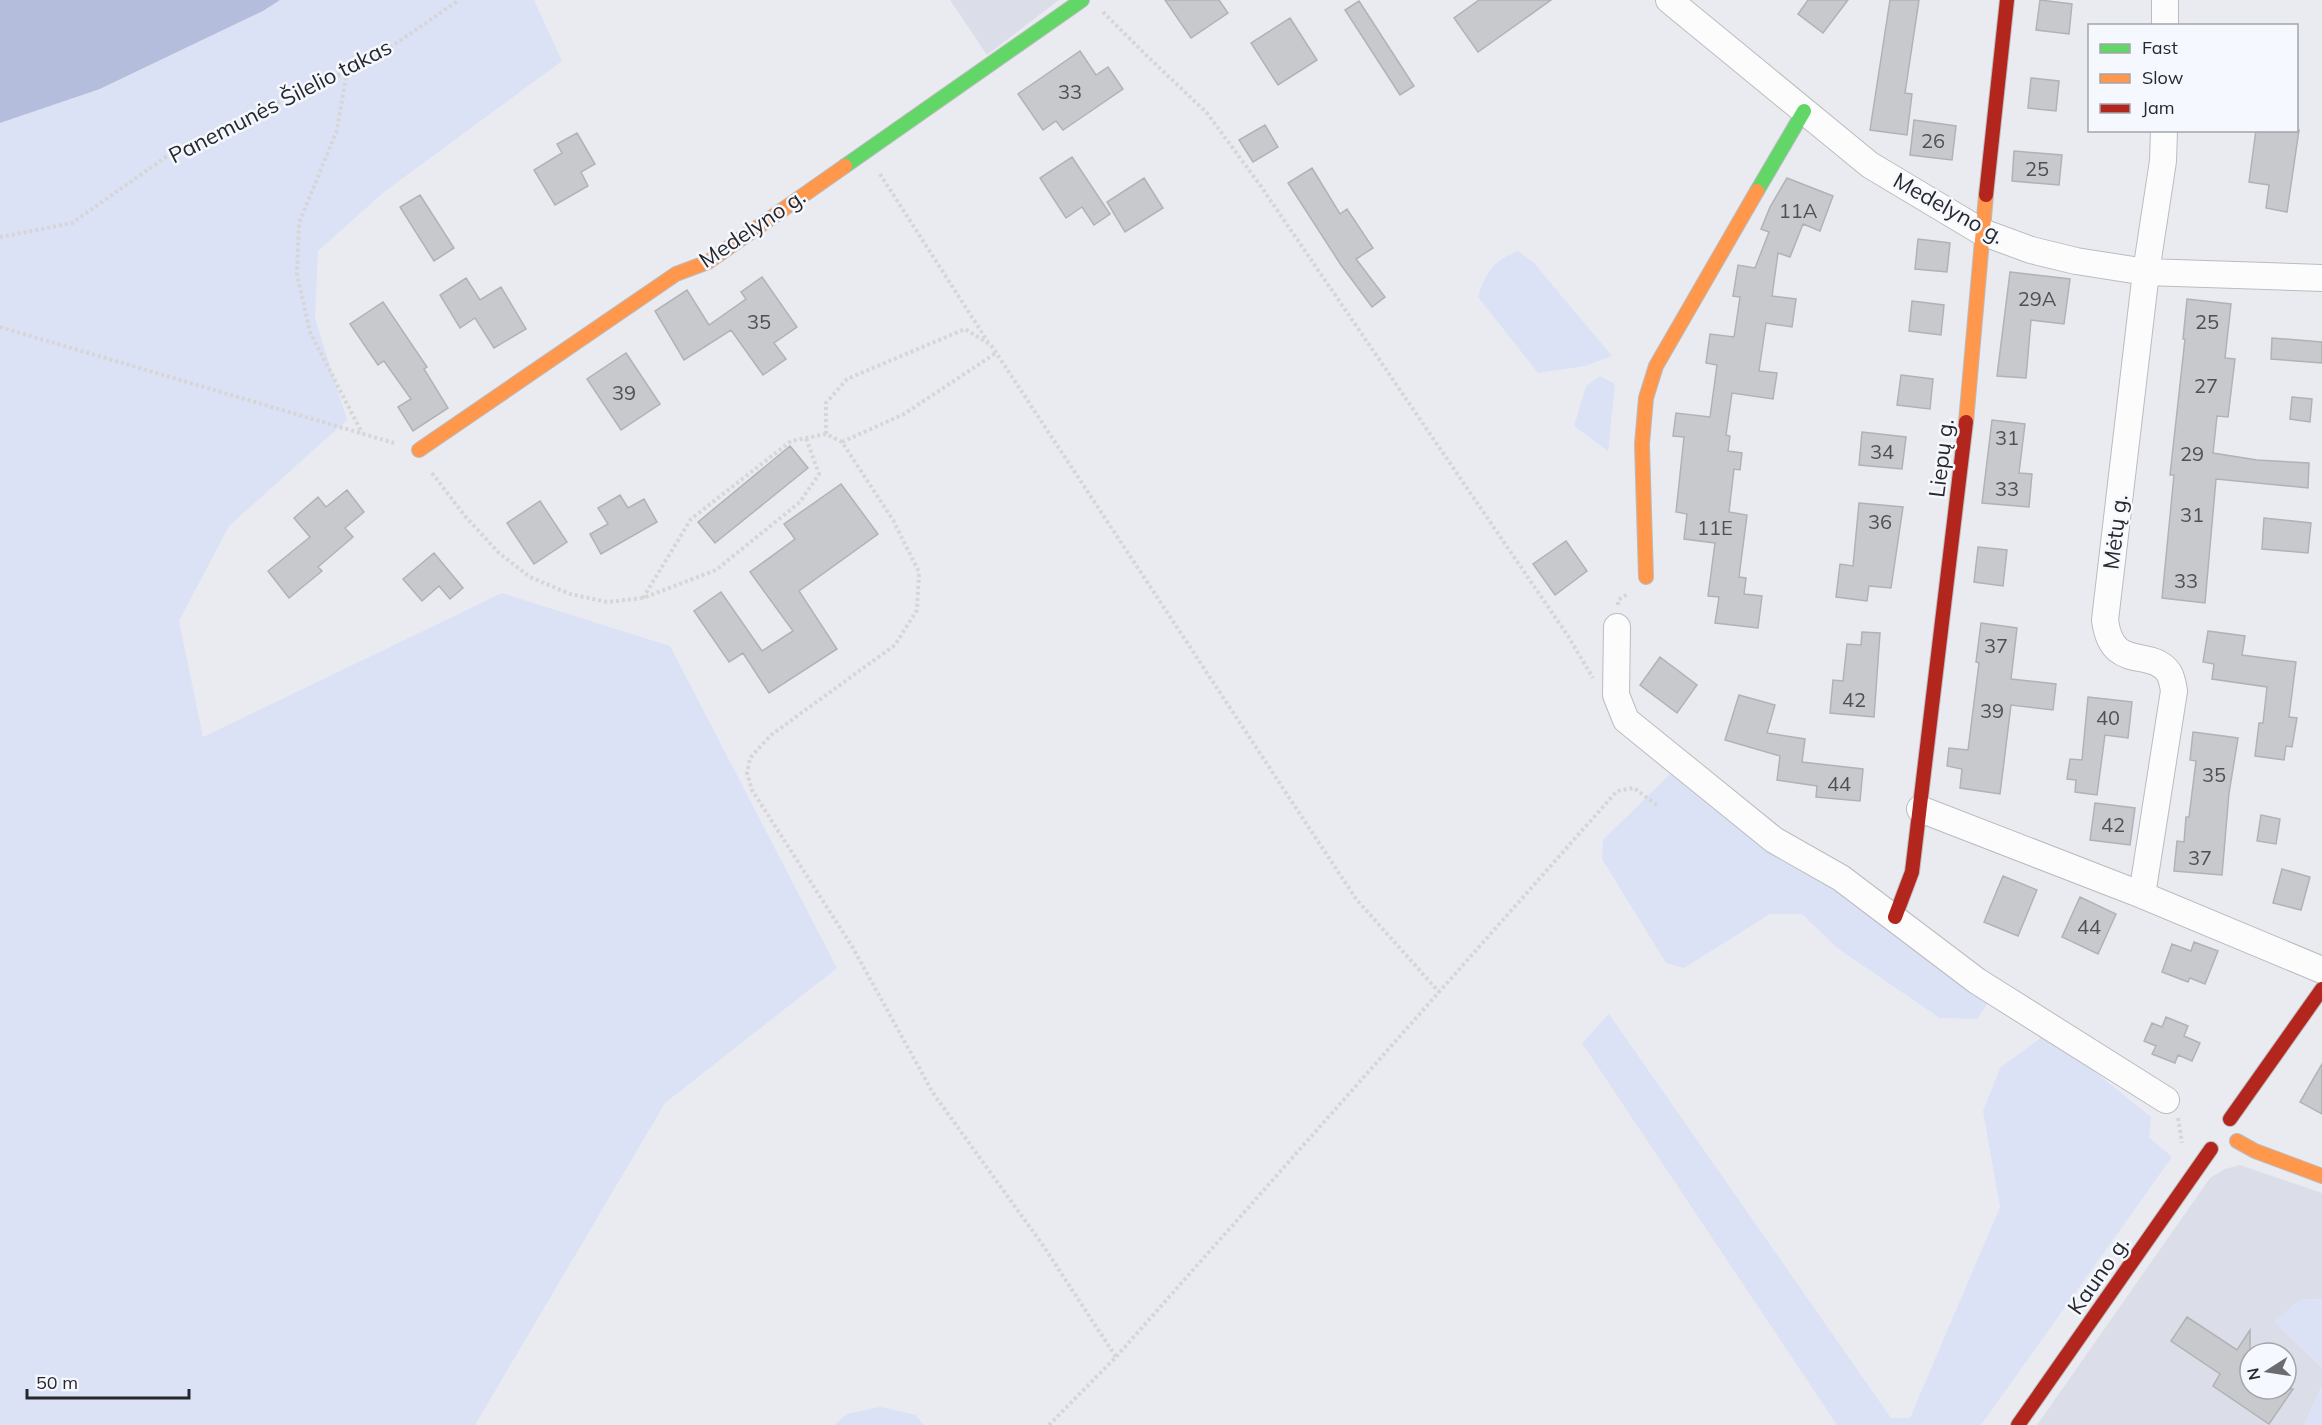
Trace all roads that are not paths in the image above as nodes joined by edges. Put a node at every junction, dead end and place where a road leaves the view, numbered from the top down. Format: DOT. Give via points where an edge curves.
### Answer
graph roads {
  1 [pos="1082,0"];
  2 [pos="1669,0"];
  3 [pos="2007,0"];
  4 [pos="2165,0"];
  5 [pos="2165,24"];
  6 [pos="1804,111"];
  7 [pos="2164,132"];
  8 [pos="1983,232"];
  9 [pos="2146,272"];
  10 [pos="2322,278"];
  11 [pos="419,450"];
  12 [pos="1646,577"];
  13 [pos="1617,627"];
  14 [pos="1920,809"];
  15 [pos="2142,894"];
  16 [pos="1896,917"];
  17 [pos="2322,970"];
  18 [pos="2322,989"];
  19 [pos="2166,1100"];
  20 [pos="2215,1117"];
  21 [pos="2230,1119"];
  22 [pos="2203,1136"];
  23 [pos="2237,1142"];
  24 [pos="2211,1149"];
  25 [pos="2322,1176"];
  26 [pos="2018,1425"];
  1 -- 11 [label="street, Medelyno g." via="708,262 675,274"];
  2 -- 6 [label="street, Medelyno g."];
  3 -- 8 [label="street, Liepų g."];
  4 -- 5 [label="street"];
  6 -- 8 [label="street, Medelyno g." via="1870,165"];
  6 -- 12 [label="street" via="1656,366 1646,399 1642,444"];
  7 -- 9 [label="street, Mėtų g."];
  8 -- 9 [label="street, Medelyno g." via="2031,250"];
  8 -- 14 [label="street, Liepų g." via="1970,392"];
  9 -- 10 [label="street, Medelyno g."];
  9 -- 15 [label="street, Mėtų g." via="2105,621 2112,645 2121,653 2160,665 2169,673 2174,691"];
  13 -- 16 [label="street" via="1616,695 1626,720 1774,840 1841,878"];
  14 -- 15 [label="street"];
  14 -- 16 [label="street, Liepų g." via="1912,872"];
  15 -- 17 [label="street"];
  16 -- 19 [label="street" via="1977,981"];
  18 -- 21 [label="street"];
  20 -- 21 [label="street"];
  21 -- 23 [label="street" via="2235,1123"];
  22 -- 24 [label="street"];
  23 -- 24 [label="street" via="2226,1151"];
  23 -- 25 [label="street"];
  24 -- 26 [label="street, Kauno g."];
}
